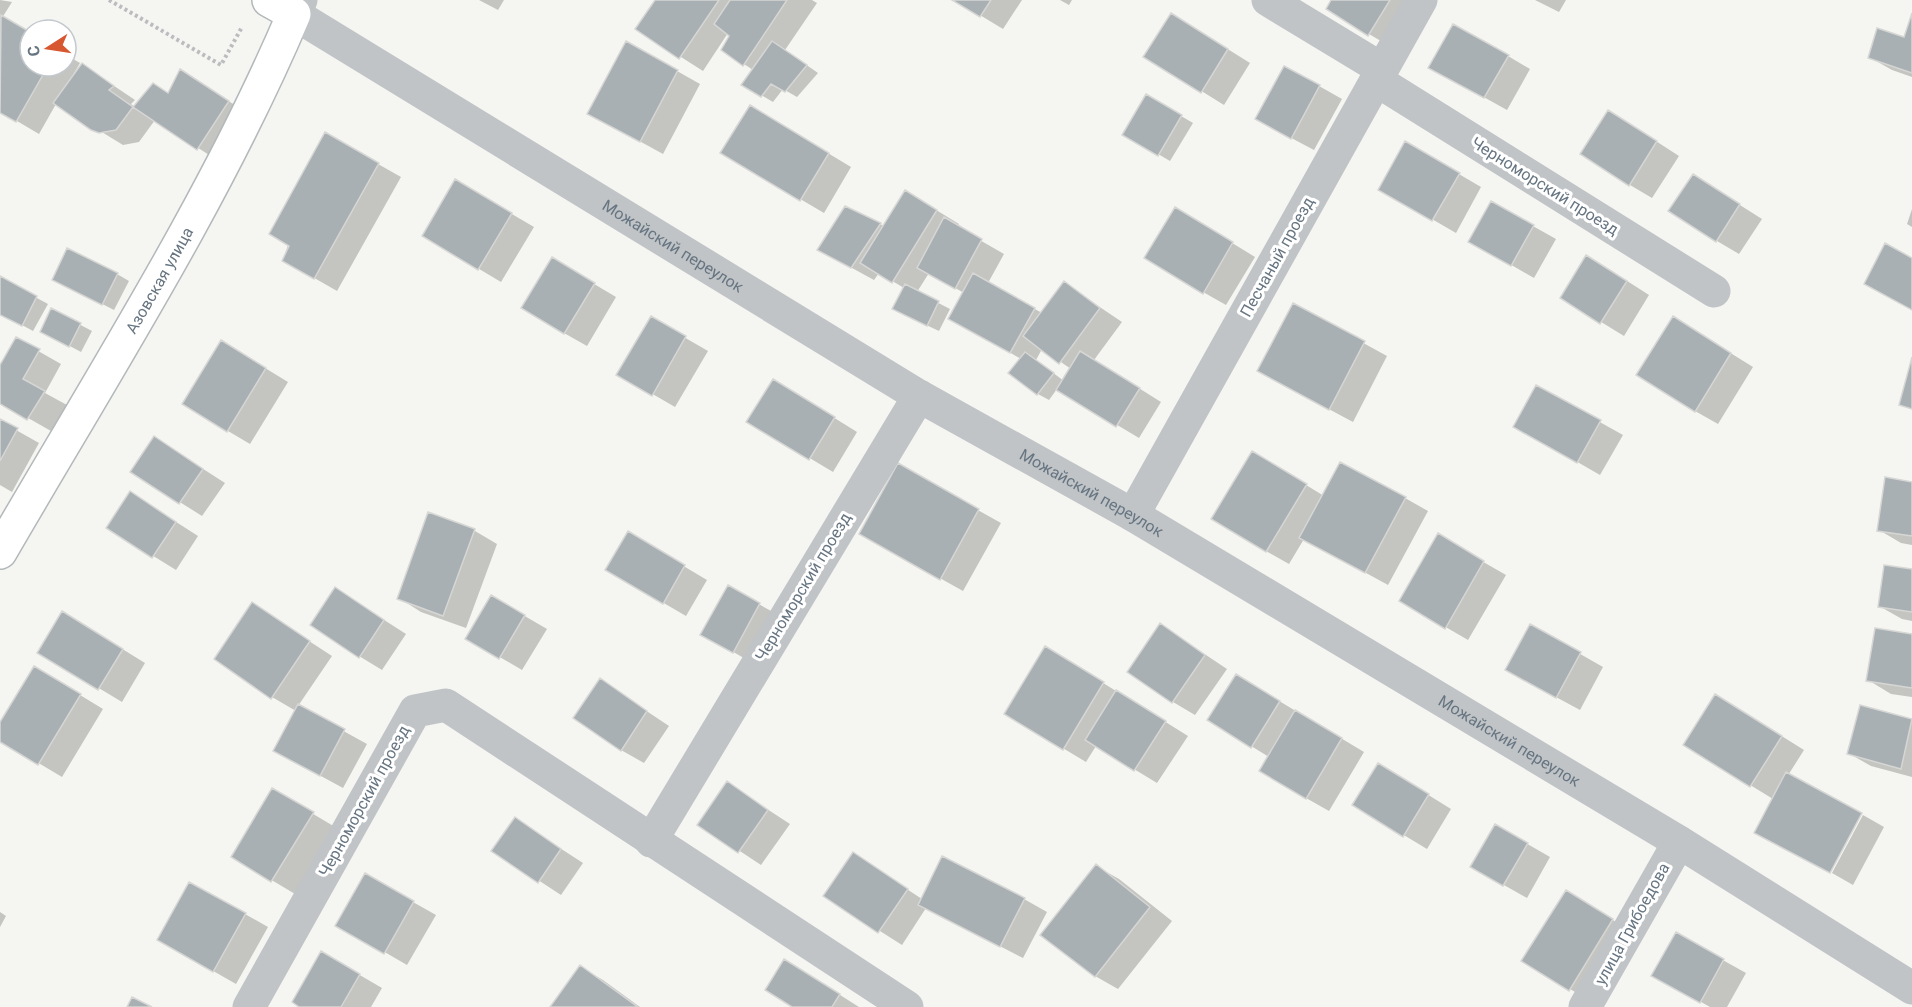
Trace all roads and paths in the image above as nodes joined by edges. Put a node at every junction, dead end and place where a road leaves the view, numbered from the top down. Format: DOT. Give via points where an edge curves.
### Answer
graph roads {
  1 [pos="109,0"];
  2 [pos="1268,0"];
  3 [pos="1421,0"];
  4 [pos="277,8"];
  5 [pos="1379,75"];
  6 [pos="1714,291"];
  7 [pos="919,396"];
  8 [pos="1133,515"];
  9 [pos="0,552"];
  10 [pos="651,841"];
  11 [pos="1679,842"];
  12 [pos="1912,988"];
  13 [pos="249,1007"];
  14 [pos="907,1007"];
  15 [pos="1586,1007"];
  1 -- 4 [label="path" via="221,65"];
  2 -- 5 [label="street, Черноморский проезд"];
  3 -- 5 [label="street, Песчаный проезд"];
  4 -- 7 [label="street, Можайский переулок"];
  4 -- 9 [label="street, Азовская улица" via="260,92 226,161"];
  5 -- 6 [label="street, Черноморский проезд"];
  5 -- 8 [label="street, Песчаный проезд"];
  7 -- 8 [label="street, Можайский переулок"];
  7 -- 10 [label="street, Черноморский проезд"];
  8 -- 11 [label="street, Можайский переулок"];
  10 -- 13 [label="street, Черноморский проезд" via="446,705 415,711"];
  10 -- 14 [label="street, Черноморский проезд"];
  11 -- 12 [label="street, Можайский переулок"];
  11 -- 15 [label="street, улица Грибоедова"];
}
